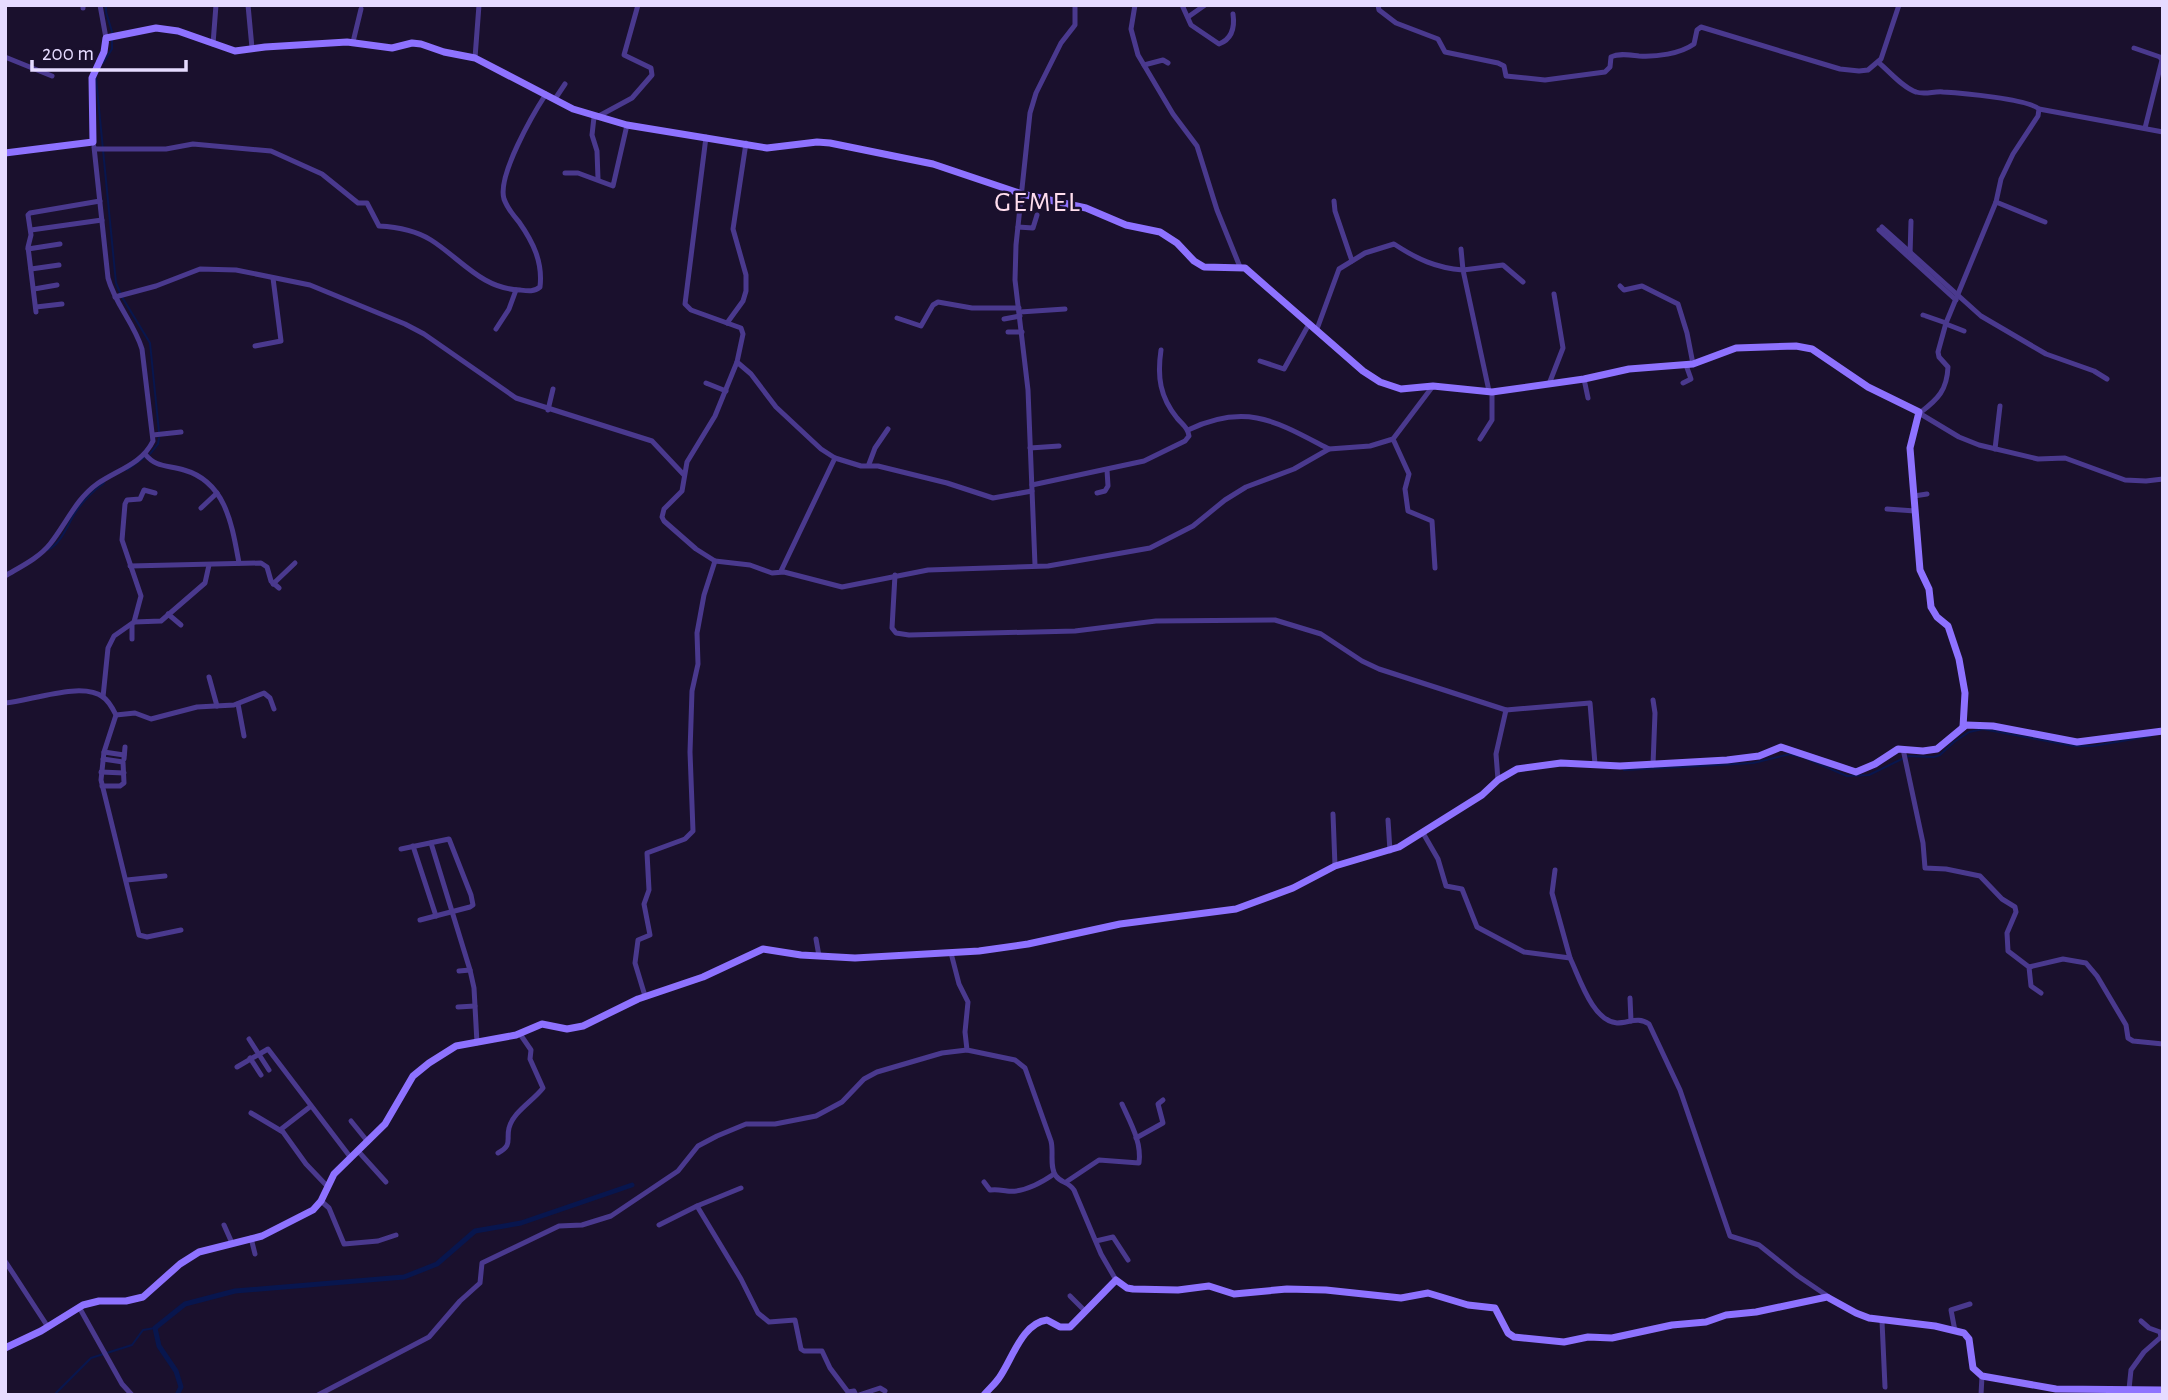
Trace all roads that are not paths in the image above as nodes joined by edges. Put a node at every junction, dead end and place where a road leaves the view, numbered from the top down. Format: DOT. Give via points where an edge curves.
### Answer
graph roads {
  1 [pos="100,5"];
  2 [pos="216,5"];
  3 [pos="248,5"];
  4 [pos="479,5"];
  5 [pos="638,5"];
  6 [pos="1075,5"];
  7 [pos="1135,5"];
  8 [pos="1182,5"];
  9 [pos="1205,5"];
  10 [pos="1378,5"];
  11 [pos="1899,5"];
  12 [pos="361,9"];
  13 [pos="1233,14"];
  14 [pos="1188,17"];
  15 [pos="109,37"];
  16 [pos="353,42"];
  17 [pos="213,44"];
  18 [pos="252,48"];
  19 [pos="2134,48"];
  20 [pos="5,57"];
  21 [pos="475,58"];
  22 [pos="1878,62"];
  23 [pos="1168,63"];
  24 [pos="1144,65"];
  25 [pos="52,76"];
  26 [pos="565,85"];
  27 [pos="546,94"];
  28 [pos="555,99"];
  29 [pos="2039,110"];
  30 [pos="595,117"];
  31 [pos="627,125"];
  32 [pos="2145,128"];
  33 [pos="2163,131"];
  34 [pos="706,137"];
  35 [pos="746,143"];
  36 [pos="97,147"];
  37 [pos="5,153"];
  38 [pos="565,173"];
  39 [pos="598,179"];
  40 [pos="1022,194"];
  41 [pos="100,201"];
  42 [pos="1334,201"];
  43 [pos="1996,202"];
  44 [pos="1037,215"];
  45 [pos="102,220"];
  46 [pos="1911,221"];
  47 [pos="2045,222"];
  48 [pos="1018,227"];
  49 [pos="1881,228"];
  50 [pos="31,230"];
  51 [pos="60,244"];
  52 [pos="29,248"];
  53 [pos="1461,249"];
  54 [pos="1910,256"];
  55 [pos="1352,261"];
  56 [pos="59,265"];
  57 [pos="1240,267"];
  58 [pos="31,269"];
  59 [pos="1463,270"];
  60 [pos="273,278"];
  61 [pos="1523,282"];
  62 [pos="57,285"];
  63 [pos="1620,286"];
  64 [pos="34,289"];
  65 [pos="516,290"];
  66 [pos="1554,294"];
  67 [pos="119,296"];
  68 [pos="1957,297"];
  69 [pos="62,304"];
  70 [pos="1065,309"];
  71 [pos="1020,312"];
  72 [pos="1923,315"];
  73 [pos="897,318"];
  74 [pos="1004,319"];
  75 [pos="727,323"];
  76 [pos="1309,324"];
  77 [pos="1946,324"];
  78 [pos="496,329"];
  79 [pos="1317,329"];
  80 [pos="1964,331"];
  81 [pos="1008,332"];
  82 [pos="1022,332"];
  83 [pos="255,346"];
  84 [pos="1161,351"];
  85 [pos="1260,361"];
  86 [pos="737,362"];
  87 [pos="1689,365"];
  88 [pos="1584,379"];
  89 [pos="2107,379"];
  90 [pos="706,383"];
  91 [pos="1683,383"];
  92 [pos="1549,384"];
  93 [pos="1433,386"];
  94 [pos="553,389"];
  95 [pos="726,391"];
  96 [pos="1491,392"];
  97 [pos="1588,398"];
  98 [pos="2000,406"];
  99 [pos="548,410"];
  100 [pos="1920,412"];
  101 [pos="888,429"];
  102 [pos="1188,430"];
  103 [pos="181,432"];
  104 [pos="157,435"];
  105 [pos="1393,439"];
  106 [pos="1480,439"];
  107 [pos="1059,446"];
  108 [pos="1030,448"];
  109 [pos="1329,449"];
  110 [pos="1995,449"];
  111 [pos="146,455"];
  112 [pos="835,457"];
  113 [pos="869,464"];
  114 [pos="1107,470"];
  115 [pos="684,475"];
  116 [pos="2163,479"];
  117 [pos="1032,488"];
  118 [pos="155,493"];
  119 [pos="217,493"];
  120 [pos="1097,493"];
  121 [pos="1927,494"];
  122 [pos="1914,496"];
  123 [pos="201,508"];
  124 [pos="1887,509"];
  125 [pos="1915,511"];
  126 [pos="715,561"];
  127 [pos="239,563"];
  128 [pos="295,563"];
  129 [pos="209,565"];
  130 [pos="1035,565"];
  131 [pos="130,566"];
  132 [pos="1435,568"];
  133 [pos="781,571"];
  134 [pos="895,575"];
  135 [pos="5,576"];
  136 [pos="168,614"];
  137 [pos="133,623"];
  138 [pos="180,625"];
  139 [pos="132,639"];
  140 [pos="209,677"];
  141 [pos="103,697"];
  142 [pos="1653,700"];
  143 [pos="5,703"];
  144 [pos="238,704"];
  145 [pos="217,706"];
  146 [pos="274,709"];
  147 [pos="1506,710"];
  148 [pos="116,715"];
  149 [pos="1963,727"];
  150 [pos="2163,731"];
  151 [pos="244,737"];
  152 [pos="125,747"];
  153 [pos="1903,750"];
  154 [pos="104,756"];
  155 [pos="124,758"];
  156 [pos="1595,764"];
  157 [pos="1653,765"];
  158 [pos="101,772"];
  159 [pos="124,773"];
  160 [pos="1498,780"];
  161 [pos="102,786"];
  162 [pos="1333,814"];
  163 [pos="1388,820"];
  164 [pos="1423,833"];
  165 [pos="430,843"];
  166 [pos="413,846"];
  167 [pos="401,849"];
  168 [pos="1390,851"];
  169 [pos="1335,866"];
  170 [pos="1555,870"];
  171 [pos="165,876"];
  172 [pos="127,880"];
  173 [pos="454,912"];
  174 [pos="436,916"];
  175 [pos="420,920"];
  176 [pos="181,930"];
  177 [pos="816,939"];
  178 [pos="951,953"];
  179 [pos="819,956"];
  180 [pos="1570,958"];
  181 [pos="2029,967"];
  182 [pos="470,970"];
  183 [pos="459,971"];
  184 [pos="2041,993"];
  185 [pos="645,996"];
  186 [pos="1630,998"];
  187 [pos="475,1006"];
  188 [pos="458,1007"];
  189 [pos="1631,1021"];
  190 [pos="520,1034"];
  191 [pos="249,1039"];
  192 [pos="477,1043"];
  193 [pos="2163,1044"];
  194 [pos="967,1050"];
  195 [pos="258,1054"];
  196 [pos="250,1058"];
  197 [pos="237,1067"];
  198 [pos="269,1070"];
  199 [pos="261,1075"];
  200 [pos="1163,1100"];
  201 [pos="1122,1104"];
  202 [pos="311,1106"];
  203 [pos="251,1113"];
  204 [pos="351,1121"];
  205 [pos="280,1130"];
  206 [pos="1136,1138"];
  207 [pos="368,1142"];
  208 [pos="358,1151"];
  209 [pos="498,1153"];
  210 [pos="351,1158"];
  211 [pos="1054,1174"];
  212 [pos="386,1182"];
  213 [pos="984,1182"];
  214 [pos="1066,1182"];
  215 [pos="327,1186"];
  216 [pos="741,1188"];
  217 [pos="321,1201"];
  218 [pos="697,1206"];
  219 [pos="224,1225"];
  220 [pos="659,1225"];
  221 [pos="396,1234"];
  222 [pos="251,1238"];
  223 [pos="1096,1241"];
  224 [pos="232,1243"];
  225 [pos="254,1254"];
  226 [pos="1128,1260"];
  227 [pos="5,1261"];
  228 [pos="1116,1280"];
  229 [pos="1070,1296"];
  230 [pos="1829,1297"];
  231 [pos="1970,1304"];
  232 [pos="79,1307"];
  233 [pos="1084,1311"];
  234 [pos="1882,1321"];
  235 [pos="2141,1321"];
  236 [pos="48,1327"];
  237 [pos="1955,1331"];
  238 [pos="5,1348"];
  239 [pos="1982,1376"];
  240 [pos="1885,1387"];
  241 [pos="2129,1389"];
  242 [pos="2163,1390"];
  243 [pos="885,1391"];
  244 [pos="132,1395"];
  245 [pos="318,1395"];
  246 [pos="857,1395"];
  247 [pos="984,1395"];
  248 [pos="1981,1395"];
  1 -- 15 [label="street"];
  2 -- 17 [label="street"];
  3 -- 18 [label="street"];
  4 -- 21 [label="street"];
  5 -- 30 [label="street" via="624,55 651,68 652,75 632,98"];
  6 -- 40 [label="street" via="1075,25 1061,43 1033,103"];
  7 -- 24 [label="street" via="1132,38"];
  8 -- 14 [label="street"];
  9 -- 14 [label="street"];
  10 -- 22 [label="street" via="1396,23 1438,39 1443,51 1498,63 1504,66 1505,75 1517,78 1545,80 1605,72 1613,55 1658,55 1688,48 1700,27 1840,69 1868,70"];
  11 -- 22 [label="street"];
  12 -- 16 [label="street"];
  13 -- 14 [label="street" via="1232,33 1219,44 1191,25"];
  15 -- 17 [label="street" via="163,28"];
  15 -- 36 [label="street" via="92,78"];
  16 -- 18 [label="street"];
  16 -- 21 [label="street" via="392,48 412,43"];
  17 -- 18 [label="street" via="235,51"];
  19 -- 32 [label="street" via="2162,60"];
  20 -- 25 [label="street"];
  21 -- 27 [label="street"];
  22 -- 29 [label="street" via="1910,90 1920,93 2019,101"];
  23 -- 24 [label="street"];
  24 -- 57 [label="street" via="1199,150 1216,210"];
  26 -- 28 [label="street"];
  27 -- 28 [label="street"];
  27 -- 65 [label="street" via="516,147 503,187 505,202 536,249 541,274 537,290"];
  28 -- 30 [label="street"];
  29 -- 32 [label="street"];
  29 -- 43 [label="street" via="2012,154"];
  30 -- 31 [label="street"];
  30 -- 39 [label="street" via="592,135"];
  31 -- 34 [label="street"];
  31 -- 39 [label="street" via="614,185"];
  32 -- 33 [label="street"];
  34 -- 35 [label="street"];
  34 -- 75 [label="street" via="685,302 691,310"];
  35 -- 40 [label="street" via="767,148 817,142 856,148 933,164"];
  35 -- 75 [label="street" via="733,229 746,291"];
  36 -- 37 [label="street"];
  36 -- 41 [label="street"];
  36 -- 65 [label="street" via="166,149 186,144 274,152 322,174 358,203 368,204 378,225 423,236 484,281"];
  38 -- 39 [label="street"];
  40 -- 48 [label="street"];
  40 -- 57 [label="street" via="1073,204 1126,225 1160,232 1204,267"];
  41 -- 45 [label="street"];
  41 -- 50 [label="street" via="30,213"];
  42 -- 55 [label="street"];
  43 -- 47 [label="street"];
  43 -- 68 [label="street"];
  44 -- 48 [label="street" via="1034,227"];
  45 -- 50 [label="street"];
  45 -- 67 [label="street" via="108,278"];
  46 -- 54 [label="street"];
  48 -- 71 [label="street" via="1015,271"];
  49 -- 54 [label="street"];
  50 -- 52 [label="street"];
  51 -- 52 [label="street"];
  52 -- 58 [label="street"];
  53 -- 59 [label="street"];
  54 -- 68 [label="street"];
  55 -- 59 [label="street" via="1394,243 1414,258"];
  55 -- 79 [label="street" via="1336,272"];
  56 -- 58 [label="street"];
  57 -- 76 [label="street"];
  58 -- 64 [label="street"];
  59 -- 61 [label="street" via="1504,265"];
  59 -- 96 [label="street"];
  60 -- 67 [label="street" via="200,269"];
  60 -- 83 [label="street" via="281,341"];
  60 -- 99 [label="street" via="321,289 405,324 516,398"];
  62 -- 64 [label="street"];
  63 -- 87 [label="street" via="1623,290 1643,287 1678,304 1687,333"];
  64 -- 69 [label="street" via="36,310"];
  65 -- 78 [label="street"];
  66 -- 92 [label="street" via="1563,348"];
  67 -- 104 [label="street" via="139,338"];
  68 -- 77 [label="street"];
  68 -- 89 [label="street" via="2046,354"];
  70 -- 71 [label="street"];
  71 -- 73 [label="street" via="940,302 921,326"];
  71 -- 74 [label="street"];
  71 -- 82 [label="street"];
  72 -- 77 [label="street"];
  75 -- 86 [label="street" via="743,332"];
  76 -- 79 [label="street"];
  76 -- 85 [label="street" via="1284,369"];
  77 -- 80 [label="street"];
  77 -- 100 [label="street" via="1938,352 1948,367 1946,383 1941,394"];
  79 -- 93 [label="street" via="1380,382 1404,389"];
  81 -- 82 [label="street"];
  82 -- 108 [label="street"];
  84 -- 102 [label="street" via="1160,389"];
  86 -- 95 [label="street"];
  86 -- 112 [label="street" via="776,407"];
  87 -- 88 [label="street" via="1629,369"];
  87 -- 91 [label="street" via="1691,379"];
  87 -- 100 [label="street" via="1735,348 1805,347 1868,387"];
  88 -- 92 [label="street"];
  88 -- 97 [label="street"];
  90 -- 95 [label="street"];
  92 -- 96 [label="street"];
  93 -- 96 [label="street"];
  93 -- 105 [label="street"];
  94 -- 99 [label="street"];
  95 -- 115 [label="street"];
  96 -- 106 [label="street" via="1492,420"];
  98 -- 110 [label="street"];
  99 -- 115 [label="street" via="652,441"];
  100 -- 110 [label="street" via="1959,436"];
  100 -- 122 [label="street" via="1910,445"];
  101 -- 113 [label="street"];
  102 -- 109 [label="street" via="1258,416"];
  102 -- 114 [label="street" via="1185,441 1163,454"];
  103 -- 104 [label="street"];
  104 -- 111 [label="street"];
  105 -- 109 [label="street"];
  105 -- 132 [label="street" via="1409,474 1405,489 1408,511 1432,521"];
  107 -- 108 [label="street"];
  108 -- 117 [label="street"];
  109 -- 130 [label="street" via="1294,469 1246,487 1193,526 1155,546"];
  110 -- 116 [label="street" via="2065,458 2126,480"];
  111 -- 119 [label="street" via="155,465 201,476"];
  111 -- 135 [label="street" via="93,487 43,552"];
  112 -- 113 [label="street" via="859,466"];
  112 -- 133 [label="street"];
  113 -- 117 [label="street" via="993,498"];
  114 -- 117 [label="street"];
  114 -- 120 [label="street" via="1108,486"];
  115 -- 126 [label="street" via="682,491 664,509 662,518"];
  117 -- 130 [label="street"];
  118 -- 131 [label="street" via="144,490 140,499 128,499 125,504 122,540"];
  119 -- 123 [label="street"];
  119 -- 127 [label="street" via="228,513"];
  121 -- 122 [label="street"];
  122 -- 125 [label="street"];
  124 -- 125 [label="street"];
  125 -- 149 [label="street" via="1920,570 1934,612 1948,626 1959,659 1965,693"];
  126 -- 133 [label="street"];
  126 -- 185 [label="street" via="697,633 698,664 692,691 693,831 685,839 647,853 649,890 644,904 650,934 638,940 635,961"];
  127 -- 128 [label="street" via="265,565 276,586"];
  127 -- 129 [label="street"];
  129 -- 131 [label="street"];
  129 -- 136 [label="street" via="205,583"];
  130 -- 134 [label="street"];
  131 -- 137 [label="street" via="141,596"];
  133 -- 134 [label="street" via="842,587"];
  134 -- 147 [label="street" via="891,622 896,633 1053,632 1156,621 1284,621 1321,634 1379,669"];
  136 -- 137 [label="street" via="159,622"];
  136 -- 138 [label="street"];
  137 -- 139 [label="street"];
  137 -- 141 [label="street" via="110,644"];
  140 -- 145 [label="street"];
  141 -- 143 [label="street" via="58,692"];
  141 -- 148 [label="street"];
  142 -- 157 [label="street"];
  144 -- 145 [label="street"];
  144 -- 146 [label="street" via="266,693"];
  144 -- 151 [label="street"];
  145 -- 148 [label="street" via="148,720 135,713"];
  147 -- 156 [label="street" via="1590,703"];
  147 -- 160 [label="street" via="1496,754"];
  148 -- 154 [label="street"];
  149 -- 150 [label="street" via="1993,726 2077,742"];
  149 -- 153 [label="street" via="1937,749"];
  152 -- 155 [label="street"];
  153 -- 157 [label="street" via="1856,772 1781,747 1759,756"];
  153 -- 181 [label="street" via="1925,868 1980,876 2014,906 2008,951"];
  154 -- 155 [label="street"];
  154 -- 158 [label="street"];
  155 -- 159 [label="street"];
  156 -- 157 [label="street"];
  156 -- 160 [label="street" via="1532,765"];
  158 -- 159 [label="street"];
  158 -- 161 [label="street"];
  159 -- 161 [label="street" via="122,785"];
  160 -- 164 [label="street"];
  161 -- 172 [label="street"];
  162 -- 169 [label="street"];
  163 -- 168 [label="street"];
  164 -- 168 [label="street"];
  164 -- 180 [label="street" via="1446,886 1462,889 1477,927 1524,952"];
  165 -- 166 [label="street"];
  165 -- 173 [label="street"];
  165 -- 173 [label="street" via="450,839 471,895 471,906"];
  166 -- 167 [label="street"];
  166 -- 174 [label="street"];
  168 -- 169 [label="street"];
  169 -- 178 [label="street" via="1236,909 1120,923 1028,944"];
  170 -- 180 [label="street" via="1552,894"];
  171 -- 172 [label="street"];
  172 -- 176 [label="street" via="140,936"];
  173 -- 174 [label="street"];
  173 -- 182 [label="street"];
  174 -- 175 [label="street"];
  177 -- 179 [label="street"];
  178 -- 179 [label="street"];
  178 -- 194 [label="street" via="968,1002"];
  179 -- 185 [label="street" via="758,950 703,977"];
  180 -- 189 [label="street" via="1584,992 1603,1015 1614,1023"];
  181 -- 184 [label="street" via="2031,986"];
  181 -- 193 [label="street" via="2063,959 2086,963 2126,1025 2128,1038"];
  182 -- 183 [label="street"];
  182 -- 187 [label="street"];
  185 -- 190 [label="street" via="583,1026 566,1029 542,1024"];
  186 -- 189 [label="street"];
  187 -- 188 [label="street"];
  187 -- 192 [label="street"];
  189 -- 230 [label="street" via="1648,1024 1671,1068 1730,1236 1759,1244"];
  190 -- 192 [label="street"];
  190 -- 209 [label="street" via="531,1050 530,1059 543,1088 514,1120 509,1140"];
  191 -- 195 [label="street"];
  192 -- 207 [label="street" via="450,1049 418,1071 385,1124"];
  194 -- 211 [label="street" via="1023,1065 1051,1141"];
  194 -- 245 [label="street" via="877,1072 842,1102 816,1116 746,1124 703,1142 678,1171 611,1216 559,1226 482,1263 480,1283 432,1335"];
  195 -- 196 [label="street"];
  195 -- 198 [label="street"];
  195 -- 202 [label="street" via="269,1049"];
  196 -- 197 [label="street"];
  196 -- 199 [label="street"];
  200 -- 206 [label="street" via="1158,1104 1163,1123"];
  201 -- 206 [label="street"];
  202 -- 205 [label="street"];
  202 -- 210 [label="street"];
  203 -- 205 [label="street"];
  204 -- 207 [label="street"];
  205 -- 215 [label="street"];
  206 -- 214 [label="street" via="1138,1163 1099,1160"];
  207 -- 208 [label="street"];
  208 -- 210 [label="street"];
  208 -- 212 [label="street"];
  210 -- 215 [label="street"];
  211 -- 213 [label="street" via="1039,1185 1010,1191 990,1190"];
  211 -- 214 [label="street"];
  214 -- 223 [label="street" via="1074,1189"];
  215 -- 217 [label="street"];
  216 -- 218 [label="street"];
  217 -- 221 [label="street" via="329,1208 344,1244"];
  217 -- 222 [label="street" via="310,1212"];
  218 -- 220 [label="street"];
  218 -- 246 [label="street" via="758,1313 769,1322 795,1320 801,1349 822,1351 836,1377 848,1392"];
  219 -- 224 [label="street"];
  222 -- 224 [label="street"];
  222 -- 225 [label="street"];
  223 -- 226 [label="street" via="1112,1237"];
  223 -- 228 [label="street"];
  224 -- 232 [label="street" via="187,1259 140,1298"];
  227 -- 236 [label="street"];
  228 -- 230 [label="street" via="1133,1289 1214,1286 1234,1294 1287,1289 1401,1298 1428,1293 1468,1306 1493,1307 1508,1333 1517,1339 1561,1342 1616,1337"];
  228 -- 233 [label="street"];
  229 -- 233 [label="street"];
  230 -- 234 [label="street" via="1856,1314"];
  231 -- 237 [label="street" via="1951,1310"];
  232 -- 236 [label="street"];
  232 -- 244 [label="street"];
  233 -- 247 [label="street" via="1068,1328 1047,1320 1039,1322 1020,1341 1001,1376"];
  234 -- 237 [label="street"];
  234 -- 240 [label="street"];
  235 -- 241 [label="street" via="2161,1337 2131,1370"];
  236 -- 238 [label="street"];
  237 -- 239 [label="street" via="1969,1338 1973,1367"];
  239 -- 241 [label="street" via="2056,1389"];
  239 -- 248 [label="street"];
  241 -- 242 [label="street"];
  243 -- 246 [label="street" via="880,1388"];
}
